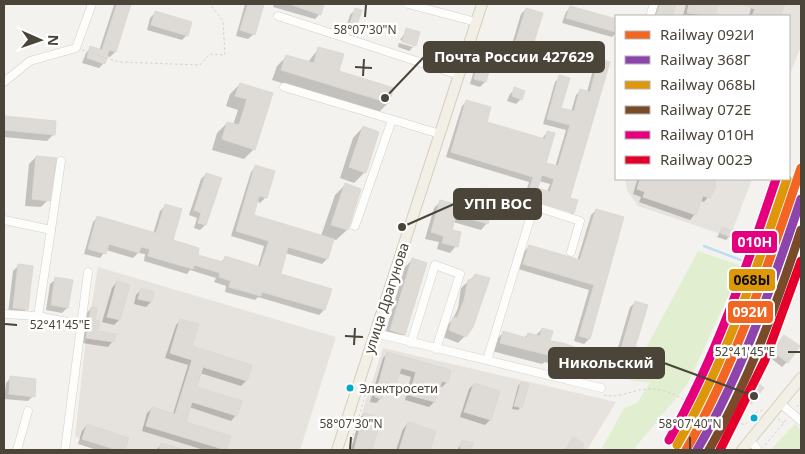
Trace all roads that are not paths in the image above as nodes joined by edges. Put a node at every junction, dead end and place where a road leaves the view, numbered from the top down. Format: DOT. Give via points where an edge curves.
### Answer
graph roads {
  1 [pos="92,4"];
  2 [pos="408,4"];
  3 [pos="482,4"];
  4 [pos="278,16"];
  5 [pos="476,22"];
  6 [pos="459,75"];
  7 [pos="4,82"];
  8 [pos="284,87"];
  9 [pos="392,120"];
  10 [pos="440,134"];
  11 [pos="61,161"];
  12 [pos="4,220"];
  13 [pos="355,226"];
  14 [pos="51,230"];
  15 [pos="571,252"];
  16 [pos="88,272"];
  17 [pos="4,314"];
  18 [pos="38,316"];
  19 [pos="81,325"];
  20 [pos="375,333"];
  21 [pos="411,342"];
  22 [pos="436,349"];
  23 [pos="487,360"];
  24 [pos="801,378"];
  25 [pos="601,388"];
  26 [pos="781,404"];
  27 [pos="28,411"];
  28 [pos="801,421"];
  29 [pos="750,440"];
  30 [pos="18,450"];
  31 [pos="65,450"];
  32 [pos="337,450"];
  33 [pos="742,450"];
  34 [pos="759,450"];
  1 -- 7 [label="street" via="76,48 30,61"];
  2 -- 5 [label="street"];
  3 -- 5 [label="main road, улица Драгунова"];
  4 -- 6 [label="street"];
  5 -- 6 [label="main road, улица Драгунова"];
  6 -- 10 [label="main road, улица Драгунова"];
  8 -- 9 [label="street"];
  9 -- 10 [label="street"];
  9 -- 13 [label="street"];
  10 -- 20 [label="main road, улица Драгунова"];
  11 -- 14 [label="street"];
  12 -- 14 [label="street"];
  14 -- 18 [label="street"];
  15 -- 23 [label="street" via="580,221 534,206"];
  16 -- 19 [label="street"];
  17 -- 18 [label="street"];
  18 -- 19 [label="street"];
  19 -- 31 [label="street"];
  20 -- 21 [label="street"];
  20 -- 32 [label="main road, улица Драгунова"];
  21 -- 22 [label="street"];
  21 -- 22 [label="street" via="435,265 460,274"];
  22 -- 23 [label="street"];
  23 -- 25 [label="street"];
  24 -- 26 [label="main road"];
  26 -- 28 [label="street"];
  26 -- 29 [label="main road"];
  27 -- 30 [label="street"];
  29 -- 33 [label="main road"];
  29 -- 34 [label="street"];
}
